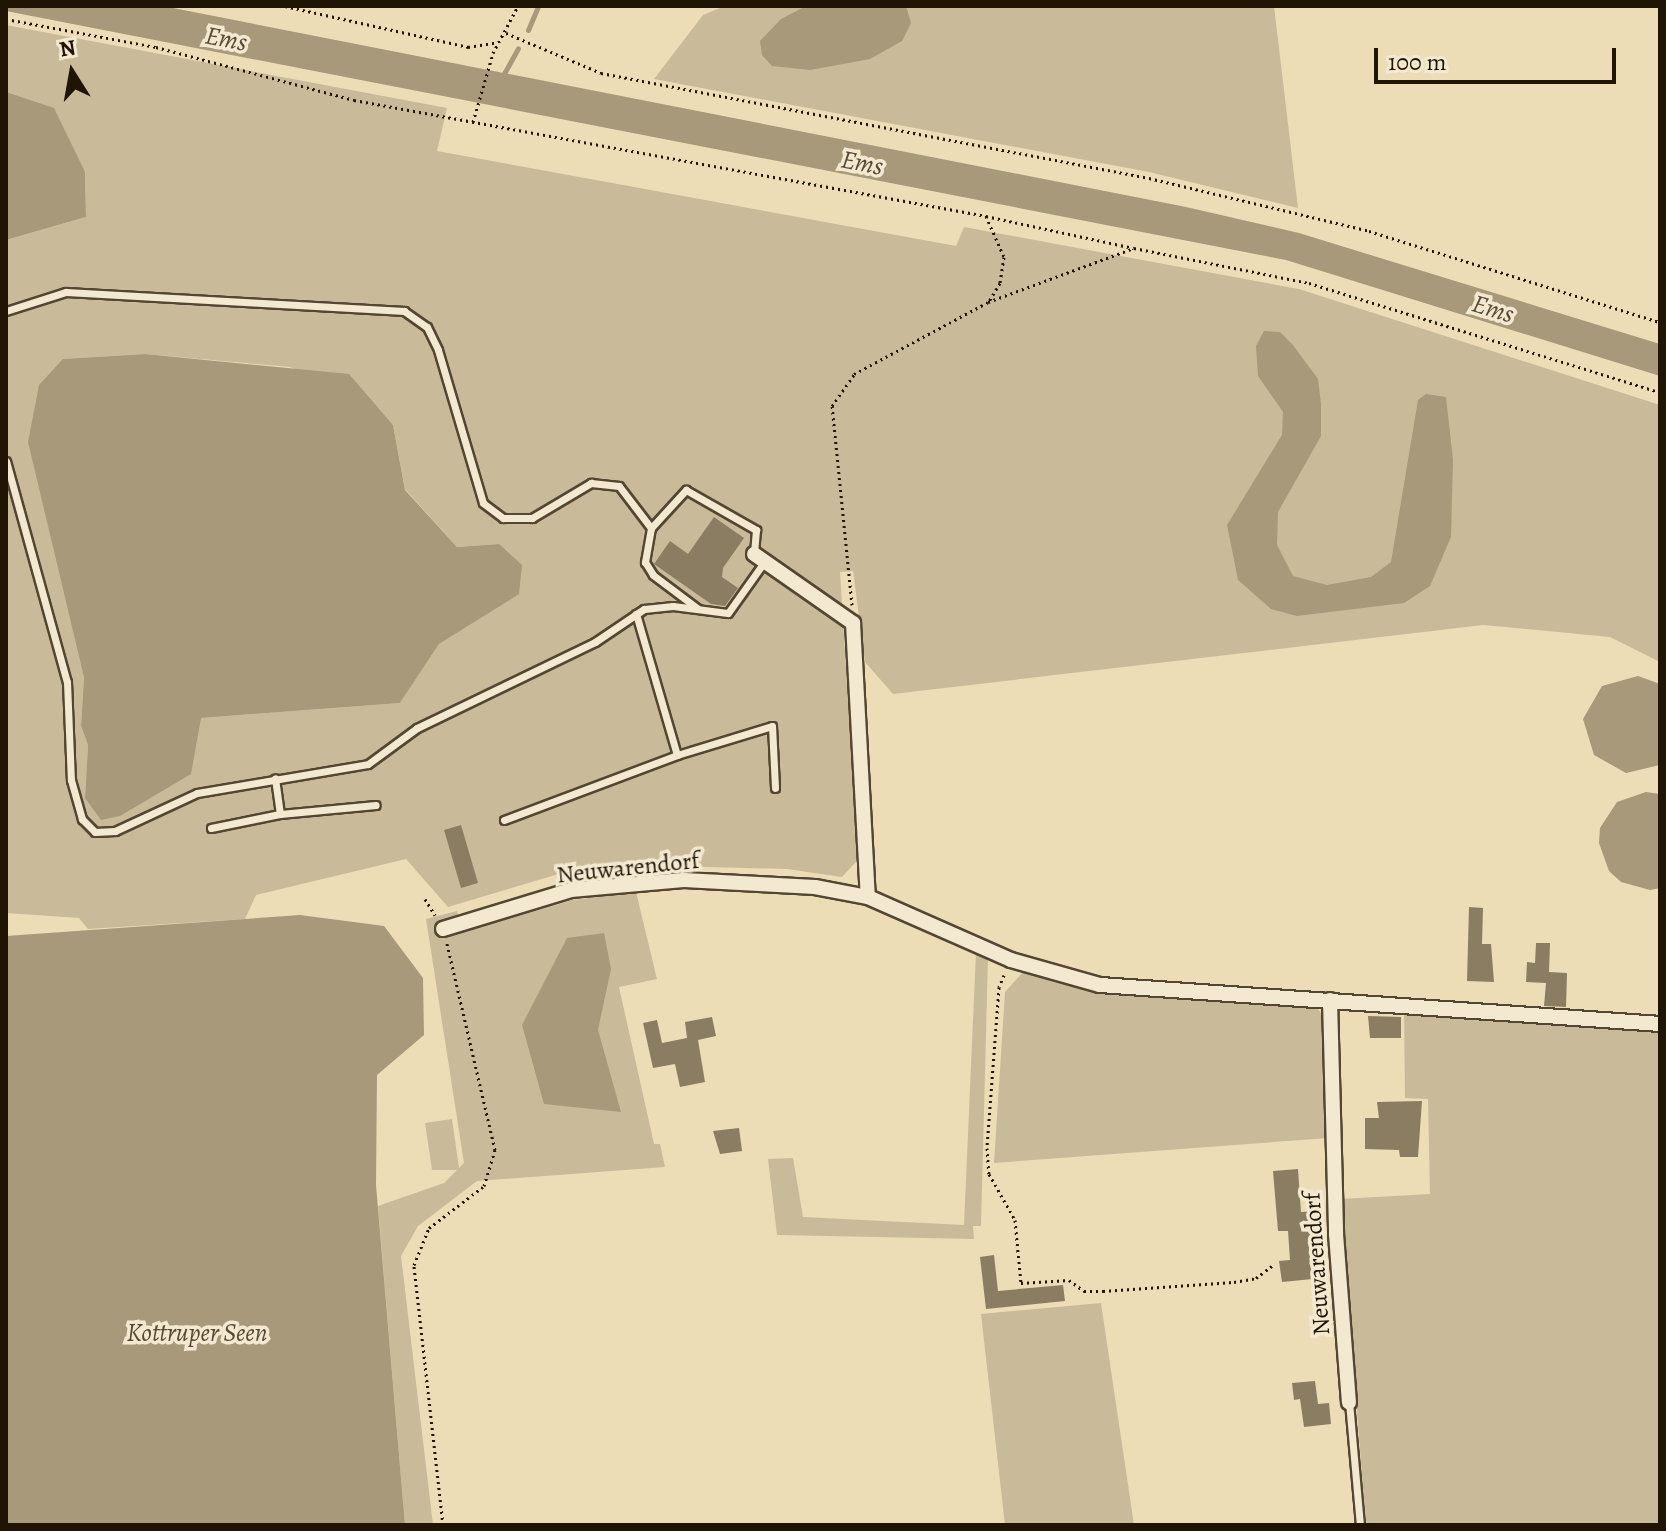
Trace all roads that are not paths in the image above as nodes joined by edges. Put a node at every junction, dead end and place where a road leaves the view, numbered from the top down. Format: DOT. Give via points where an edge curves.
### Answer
graph roads {
  1 [pos="6,311"];
  2 [pos="6,461"];
  3 [pos="651,528"];
  4 [pos="760,558"];
  5 [pos="699,609"];
  6 [pos="636,614"];
  7 [pos="677,755"];
  8 [pos="275,778"];
  9 [pos="775,788"];
  10 [pos="376,805"];
  11 [pos="280,814"];
  12 [pos="504,820"];
  13 [pos="211,828"];
  14 [pos="868,897"];
  15 [pos="443,929"];
  16 [pos="1330,1000"];
  17 [pos="1660,1024"];
  18 [pos="1349,1402"];
  19 [pos="1360,1525"];
  1 -- 3 [label="lane" via="66,292 404,311 427,327 438,350 483,503 503,518 532,518 591,483 619,486"];
  2 -- 8 [label="lane" via="67,682 71,780 82,819 95,832 115,831 197,793"];
  3 -- 4 [label="lane" via="686,490 756,530"];
  3 -- 5 [label="lane" via="645,562 653,575"];
  4 -- 5 [label="lane" via="728,613"];
  4 -- 14 [label="street" via="853,623"];
  5 -- 6 [label="lane" via="673,606"];
  6 -- 7 [label="lane"];
  6 -- 8 [label="lane" via="595,642 417,728 368,764"];
  7 -- 9 [label="lane" via="772,726"];
  7 -- 12 [label="lane"];
  8 -- 11 [label="lane"];
  10 -- 11 [label="lane"];
  11 -- 13 [label="lane"];
  14 -- 15 [label="street, Neuwarendorf" via="815,887 684,880 571,890"];
  14 -- 16 [label="street, Neuwarendorf" via="1011,960 1100,985"];
  16 -- 17 [label="street, Neuwarendorf"];
  16 -- 18 [label="street, Neuwarendorf" via="1335,1218"];
  18 -- 19 [label="lane, Neuwarendorf"];
}
